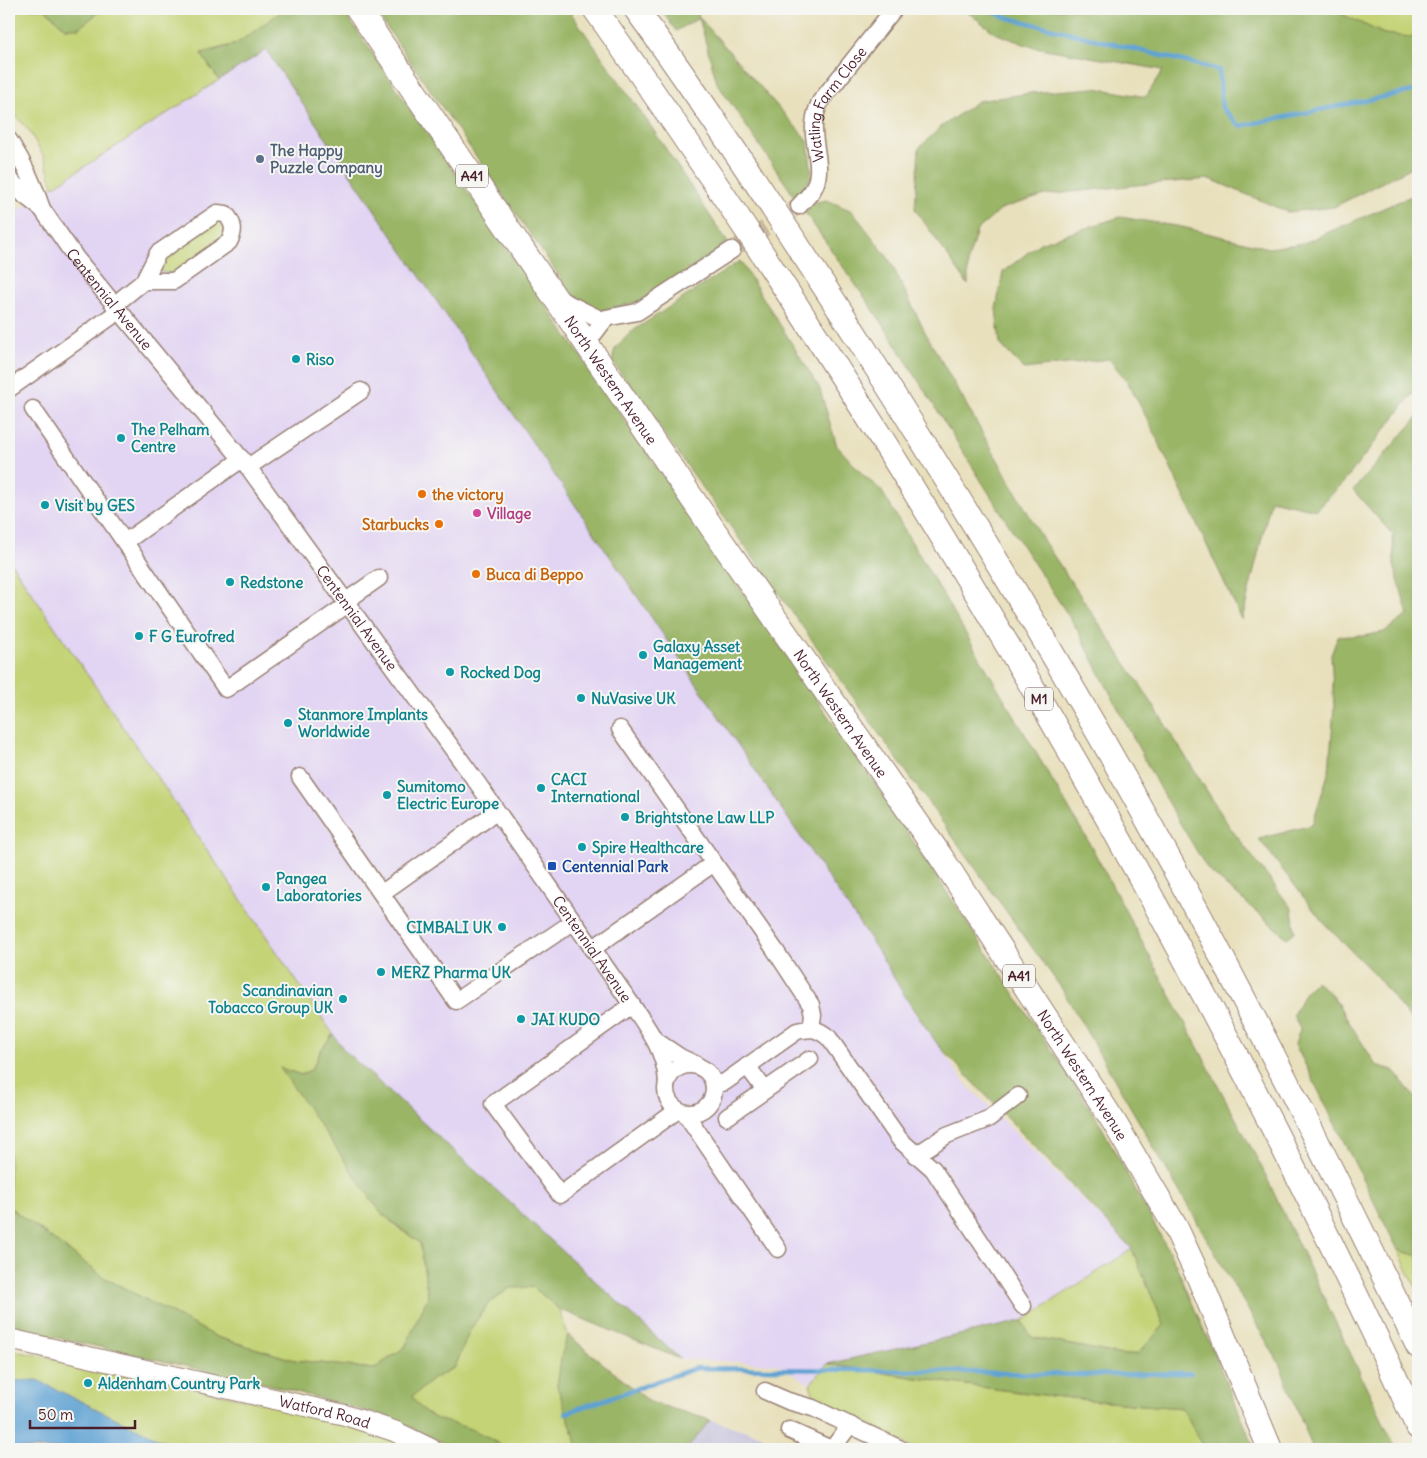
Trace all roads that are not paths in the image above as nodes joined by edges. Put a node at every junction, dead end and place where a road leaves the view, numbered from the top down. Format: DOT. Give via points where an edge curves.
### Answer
graph roads {
  1 [pos="358,9"];
  2 [pos="595,9"];
  3 [pos="636,9"];
  4 [pos="894,9"];
  5 [pos="9,140"];
  6 [pos="9,178"];
  7 [pos="799,206"];
  8 [pos="42,209"];
  9 [pos="732,250"];
  10 [pos="144,281"];
  11 [pos="556,298"];
  12 [pos="116,308"];
  13 [pos="604,321"];
  14 [pos="587,342"];
  15 [pos="9,388"];
  16 [pos="361,391"];
  17 [pos="33,409"];
  18 [pos="245,463"];
  19 [pos="125,542"];
  20 [pos="379,578"];
  21 [pos="347,603"];
  22 [pos="620,729"];
  23 [pos="300,777"];
  24 [pos="496,812"];
  25 [pos="714,863"];
  26 [pos="382,893"];
  27 [pos="574,922"];
  28 [pos="592,948"];
  29 [pos="632,1005"];
  30 [pos="811,1028"];
  31 [pos="656,1041"];
  32 [pos="810,1059"];
  33 [pos="698,1066"];
  34 [pos="747,1066"];
  35 [pos="667,1082"];
  36 [pos="714,1085"];
  37 [pos="765,1090"];
  38 [pos="1018,1096"];
  39 [pos="682,1112"];
  40 [pos="727,1117"];
  41 [pos="916,1155"];
  42 [pos="778,1249"];
  43 [pos="1023,1306"];
  44 [pos="9,1339"];
  45 [pos="1418,1346"];
  46 [pos="765,1391"];
  47 [pos="850,1425"];
  48 [pos="1418,1427"];
  49 [pos="789,1430"];
  50 [pos="431,1449"];
  51 [pos="832,1449"];
  52 [pos="901,1449"];
  53 [pos="1270,1449"];
  1 -- 11 [label="highway, North Western Avenue / A41"];
  2 -- 48 [label="highway, M1" via="801,311 910,483 1038,696 1255,1093"];
  3 -- 45 [label="highway, M1" via="828,292 1071,686 1270,1050"];
  4 -- 7 [label="street, Watling Farm Close" via="820,102 814,118 817,178 812,191"];
  5 -- 8 [label="street, Centennial Avenue" via="36,188"];
  6 -- 8 [label="street, Centennial Avenue"];
  8 -- 12 [label="street, Centennial Avenue"];
  9 -- 13 [label="street" via="637,312"];
  10 -- 10 [label="street" via="158,253 217,213 226,214 232,221 233,234 229,242 174,281"];
  10 -- 12 [label="street"];
  11 -- 13 [label="street"];
  11 -- 14 [label="highway, North Western Avenue / A41"];
  12 -- 15 [label="street"];
  12 -- 18 [label="street, Centennial Avenue"];
  13 -- 14 [label="street"];
  14 -- 53 [label="highway, North Western Avenue / A41" via="941,857 1114,1122 1176,1228"];
  16 -- 18 [label="street"];
  17 -- 19 [label="street"];
  18 -- 19 [label="street"];
  18 -- 21 [label="street, Centennial Avenue"];
  19 -- 21 [label="street" via="226,689"];
  20 -- 21 [label="street"];
  21 -- 24 [label="street, Centennial Avenue"];
  22 -- 25 [label="street"];
  23 -- 26 [label="street"];
  24 -- 26 [label="street"];
  24 -- 27 [label="street, Centennial Avenue"];
  25 -- 28 [label="street"];
  25 -- 30 [label="street" via="811,1005"];
  26 -- 27 [label="street" via="456,1001"];
  27 -- 28 [label="street, Centennial Avenue"];
  28 -- 29 [label="street, Centennial Avenue"];
  29 -- 31 [label="street, Centennial Avenue"];
  29 -- 39 [label="street" via="493,1104 560,1195"];
  30 -- 34 [label="street" via="797,1031"];
  30 -- 41 [label="street" via="830,1038 900,1140"];
  31 -- 33 [label="street"];
  31 -- 35 [label="street" via="666,1067"];
  32 -- 37 [label="street"];
  33 -- 35 [label="street" via="690,1064 676,1069"];
  33 -- 36 [label="street" via="709,1073"];
  34 -- 36 [label="street" via="725,1082"];
  34 -- 37 [label="street"];
  35 -- 39 [label="street" via="667,1098"];
  36 -- 39 [label="street" via="712,1100 707,1107 693,1114"];
  37 -- 40 [label="street"];
  38 -- 41 [label="street" via="988,1118 947,1135"];
  39 -- 42 [label="street"];
  41 -- 43 [label="street" via="932,1169"];
  44 -- 50 [label="main road, Watford Road" via="345,1415 394,1431"];
  46 -- 47 [label="street"];
  47 -- 51 [label="street"];
  47 -- 52 [label="street"];
  49 -- 51 [label="street"];
}
